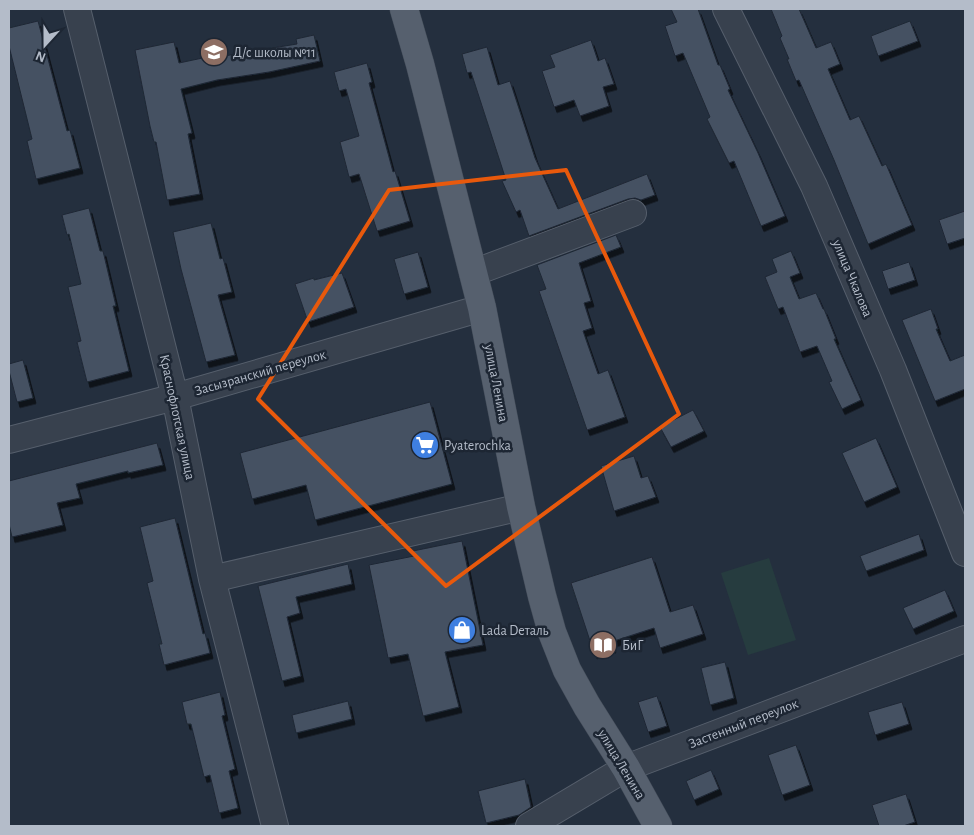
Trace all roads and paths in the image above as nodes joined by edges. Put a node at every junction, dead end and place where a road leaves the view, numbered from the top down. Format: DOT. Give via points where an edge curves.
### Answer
graph roads {
  1 [pos="77,9"];
  2 [pos="404,9"];
  3 [pos="726,9"];
  4 [pos="633,214"];
  5 [pos="473,273"];
  6 [pos="482,308"];
  7 [pos="175,397"];
  8 [pos="9,440"];
  9 [pos="521,506"];
  10 [pos="965,554"];
  11 [pos="212,579"];
  12 [pos="965,639"];
  13 [pos="626,768"];
  14 [pos="275,826"];
  15 [pos="529,826"];
  16 [pos="658,826"];
  1 -- 7 [label="street, Краснофлотская улица"];
  2 -- 5 [label="main road, улица Ленина"];
  3 -- 10 [label="street, улица Чкалова" via="814,186 893,370"];
  4 -- 5 [label="street"];
  5 -- 6 [label="main road, улица Ленина"];
  6 -- 7 [label="street, Засызранский переулок"];
  6 -- 9 [label="main road, улица Ленина"];
  7 -- 8 [label="street, Засызранский переулок"];
  7 -- 11 [label="street, Краснофлотская улица"];
  9 -- 11 [label="street"];
  9 -- 13 [label="main road, улица Ленина" via="544,605 567,670"];
  11 -- 14 [label="street, Краснофлотская улица"];
  12 -- 13 [label="street, Застенный переулок"];
  13 -- 15 [label="street, Застенный переулок"];
  13 -- 16 [label="main road, улица Ленина"];
}
